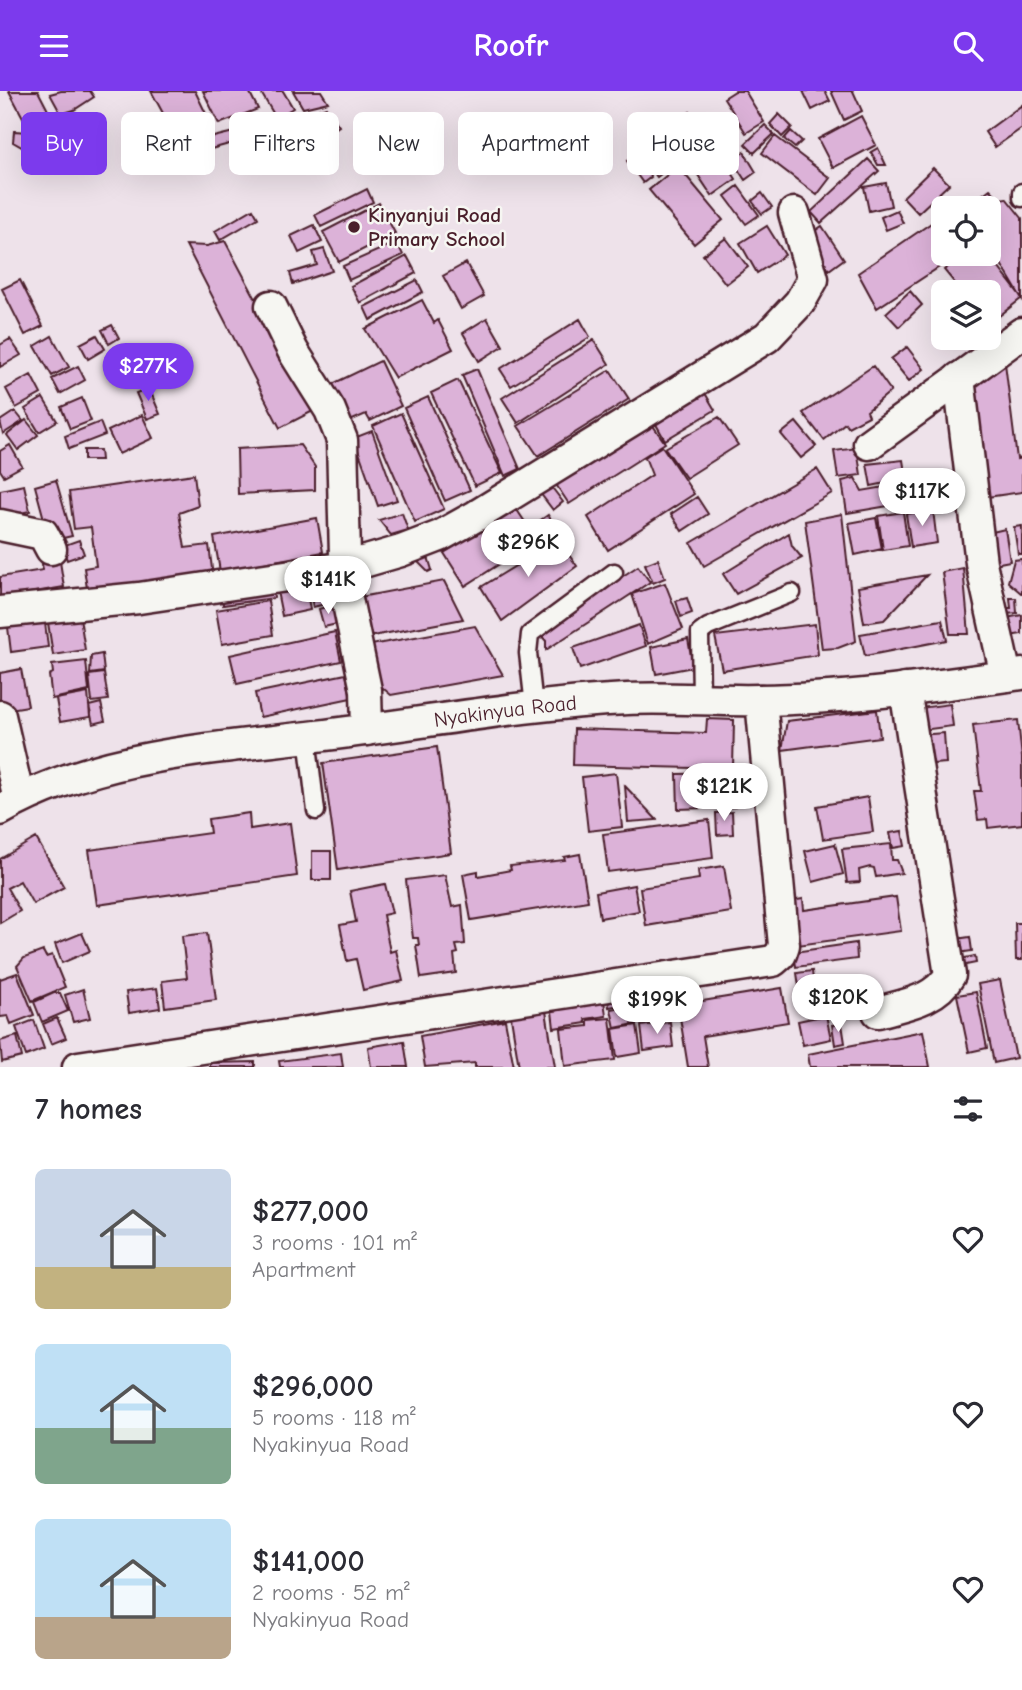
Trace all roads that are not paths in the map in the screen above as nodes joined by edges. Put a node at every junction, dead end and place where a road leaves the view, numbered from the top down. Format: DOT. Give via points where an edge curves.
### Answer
graph roads {
  1 [pos="1022,193"];
  2 [pos="1022,198"];
  3 [pos="794,213"];
  4 [pos="271,306"];
  5 [pos="1022,333"];
  6 [pos="959,378"];
  7 [pos="869,444"];
  8 [pos="0,526"];
  9 [pos="51,549"];
  10 [pos="346,567"];
  11 [pos="614,572"];
  12 [pos="792,593"];
  13 [pos="0,612"];
  14 [pos="1014,675"];
  15 [pos="905,689"];
  16 [pos="701,700"];
  17 [pos="761,700"];
  18 [pos="534,706"];
  19 [pos="0,716"];
  20 [pos="367,730"];
  21 [pos="307,737"];
  22 [pos="9,804"];
  23 [pos="316,811"];
  24 [pos="878,1012"];
  25 [pos="78,1067"];
  1 -- 2 [label="lane"];
  3 -- 10 [label="street" via="813,279 800,302 767,337 440,536"];
  4 -- 10 [label="street" via="342,440"];
  5 -- 6 [label="street"];
  6 -- 7 [label="street"];
  6 -- 14 [label="street" via="981,563"];
  8 -- 9 [label="street" via="43,534"];
  10 -- 13 [label="street" via="139,598"];
  10 -- 20 [label="street" via="346,594 366,690"];
  11 -- 18 [label="lane" via="530,634"];
  12 -- 16 [label="lane" via="701,633"];
  14 -- 15 [label="street, Nyakinyua Road"];
  15 -- 17 [label="street, Nyakinyua Road"];
  15 -- 24 [label="street" via="950,975 932,995"];
  16 -- 17 [label="street, Nyakinyua Road"];
  16 -- 18 [label="street, Nyakinyua Road" via="628,699"];
  17 -- 25 [label="street" via="784,945 773,961"];
  18 -- 20 [label="street, Nyakinyua Road"];
  19 -- 22 [label="street"];
  20 -- 21 [label="street, Nyakinyua Road"];
  21 -- 22 [label="street, Nyakinyua Road" via="109,765 41,787"];
  21 -- 23 [label="lane"];
}
